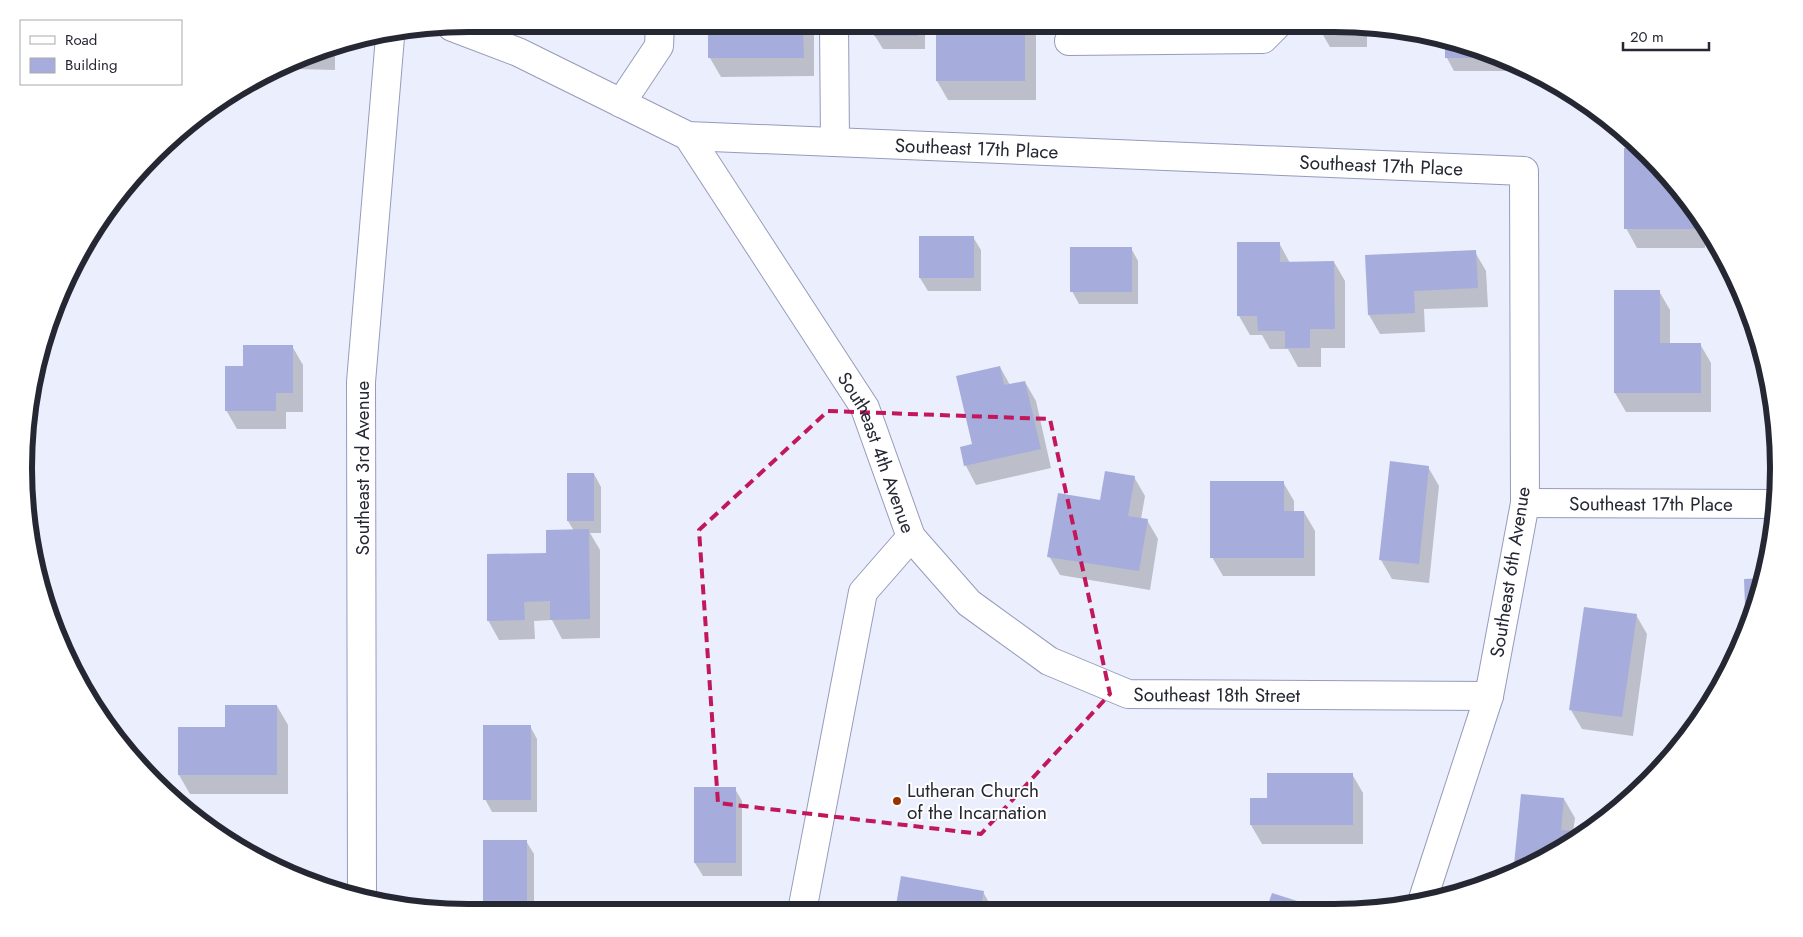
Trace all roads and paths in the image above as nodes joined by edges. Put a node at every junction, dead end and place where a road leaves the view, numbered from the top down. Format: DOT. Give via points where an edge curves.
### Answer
graph roads {
  1 [pos="467,32"];
  2 [pos="660,32"];
  3 [pos="834,32"];
  4 [pos="1270,32"];
  5 [pos="390,40"];
  6 [pos="1069,41"];
  7 [pos="621,103"];
  8 [pos="688,136"];
  9 [pos="835,142"];
  10 [pos="1524,171"];
  11 [pos="1525,503"];
  12 [pos="1769,504"];
  13 [pos="911,537"];
  14 [pos="1489,696"];
  15 [pos="362,891"];
  16 [pos="1424,895"];
  17 [pos="803,904"];
  1 -- 7 [label="street, Southeast 17th Place" via="518,52"];
  2 -- 7 [label="street" via="659,46"];
  3 -- 9 [label="street"];
  4 -- 6 [label="street" via="1263,39"];
  5 -- 15 [label="street, Southeast 3rd Avenue" via="361,382"];
  7 -- 8 [label="street, Southeast 17th Place"];
  8 -- 9 [label="street, Southeast 17th Place"];
  8 -- 13 [label="street, Southeast 4th Avenue" via="864,408"];
  9 -- 10 [label="street, Southeast 17th Place"];
  10 -- 11 [label="street, Southeast 6th Avenue"];
  11 -- 12 [label="street, Southeast 17th Place"];
  11 -- 14 [label="street, Southeast 6th Avenue"];
  13 -- 14 [label="street, Southeast 18th Street" via="968,603 1049,661 1128,694"];
  13 -- 17 [label="street, Southeast 4th Avenue" via="863,592"];
  14 -- 16 [label="street, Southeast 6th Avenue"];
}
